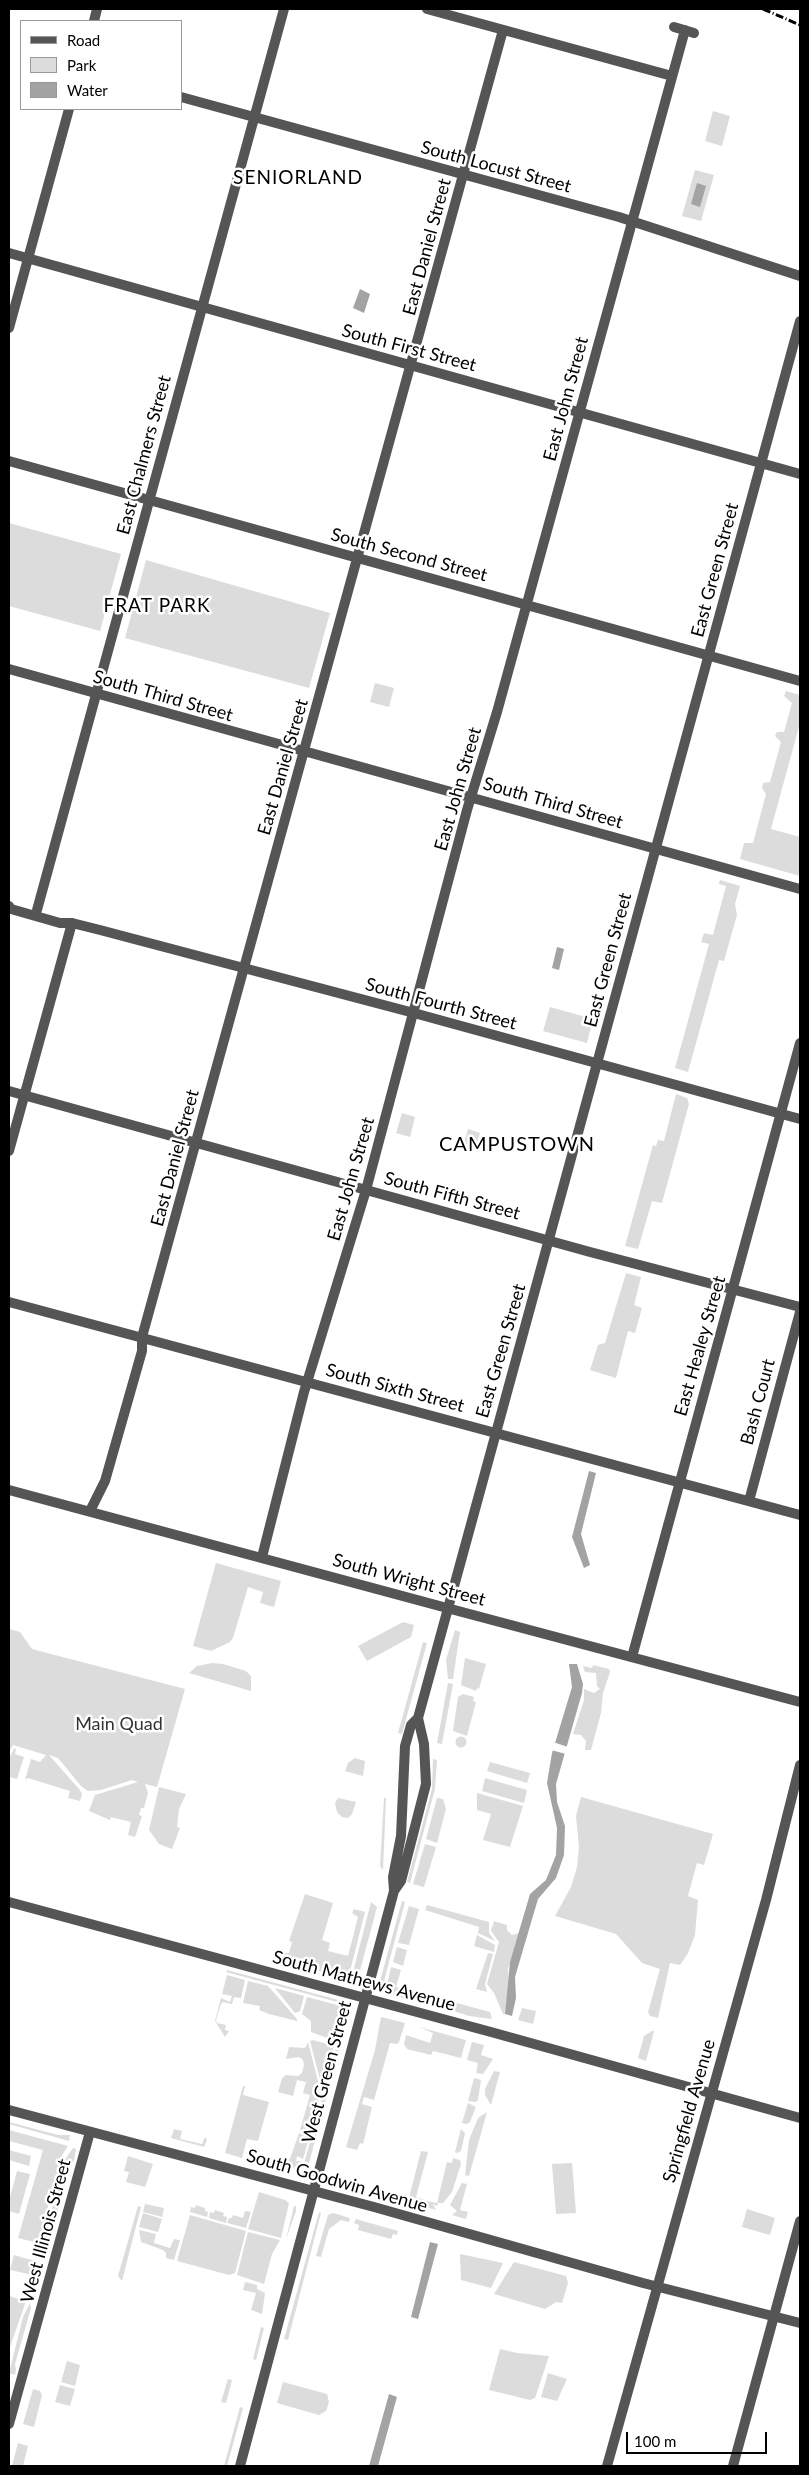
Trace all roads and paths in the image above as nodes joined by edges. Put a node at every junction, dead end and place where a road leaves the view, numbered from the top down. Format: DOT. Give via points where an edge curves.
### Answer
graph roads {
  1 [pos="284,9"];
  2 [pos="427,9"];
  3 [pos="674,27"];
  4 [pos="503,30"];
  5 [pos="672,76"];
  6 [pos="182,97"];
  7 [pos="70,110"];
  8 [pos="254,117"];
  9 [pos="463,175"];
  10 [pos="632,220"];
  11 [pos="9,253"];
  12 [pos="28,260"];
  13 [pos="800,276"];
  14 [pos="202,308"];
  15 [pos="800,321"];
  16 [pos="9,328"];
  17 [pos="410,366"];
  18 [pos="580,411"];
  19 [pos="9,461"];
  20 [pos="761,463"];
  21 [pos="800,474"];
  22 [pos="149,500"];
  23 [pos="358,559"];
  24 [pos="527,604"];
  25 [pos="708,655"];
  26 [pos="9,669"];
  27 [pos="800,681"];
  28 [pos="96,694"];
  29 [pos="305,752"];
  30 [pos="471,797"];
  31 [pos="655,849"];
  32 [pos="800,889"];
  33 [pos="9,906"];
  34 [pos="36,910"];
  35 [pos="72,923"];
  36 [pos="244,969"];
  37 [pos="414,1013"];
  38 [pos="800,1043"];
  39 [pos="596,1064"];
  40 [pos="9,1091"];
  41 [pos="25,1096"];
  42 [pos="781,1114"];
  43 [pos="800,1119"];
  44 [pos="196,1143"];
  45 [pos="9,1151"];
  46 [pos="366,1190"];
  47 [pos="549,1240"];
  48 [pos="733,1288"];
  49 [pos="9,1302"];
  50 [pos="800,1307"];
  51 [pos="800,1312"];
  52 [pos="142,1337"];
  53 [pos="308,1381"];
  54 [pos="495,1431"];
  55 [pos="679,1482"];
  56 [pos="9,1490"];
  57 [pos="748,1501"];
  58 [pos="90,1511"];
  59 [pos="800,1515"];
  60 [pos="262,1557"];
  61 [pos="447,1608"];
  62 [pos="632,1657"];
  63 [pos="800,1702"];
  64 [pos="418,1718"];
  65 [pos="800,1765"];
  66 [pos="394,1890"];
  67 [pos="9,1902"];
  68 [pos="364,1997"];
  69 [pos="711,2093"];
  70 [pos="9,2110"];
  71 [pos="800,2118"];
  72 [pos="90,2132"];
  73 [pos="312,2190"];
  74 [pos="800,2221"];
  75 [pos="656,2286"];
  76 [pos="774,2316"];
  77 [pos="800,2323"];
  78 [pos="12,2402"];
  79 [pos="9,2424"];
  80 [pos="240,2466"];
  81 [pos="607,2466"];
  82 [pos="733,2466"];
  1 -- 8 [label="street, East Chalmers Street"];
  2 -- 4 [label="street"];
  3 -- 5 [label="street, East John Street" via="690,32"];
  4 -- 5 [label="street"];
  4 -- 9 [label="street, East Daniel Street"];
  5 -- 10 [label="street, East John Street"];
  6 -- 8 [label="street, South Locust Street"];
  7 -- 12 [label="street"];
  8 -- 9 [label="street, South Locust Street"];
  8 -- 14 [label="street, East Chalmers Street"];
  9 -- 10 [label="street, South Locust Street"];
  9 -- 17 [label="street, East Daniel Street"];
  10 -- 13 [label="street, South Locust Street"];
  10 -- 18 [label="street, East John Street"];
  11 -- 12 [label="street, South First Street"];
  12 -- 14 [label="street, South First Street"];
  12 -- 16 [label="street"];
  14 -- 17 [label="street, South First Street"];
  14 -- 22 [label="street, East Chalmers Street"];
  15 -- 20 [label="street, East Green Street"];
  17 -- 18 [label="street, South First Street"];
  17 -- 23 [label="street, East Daniel Street"];
  18 -- 20 [label="street, South First Street"];
  18 -- 24 [label="street, East John Street"];
  19 -- 22 [label="street, South Second Street"];
  20 -- 21 [label="street, South First Street"];
  20 -- 25 [label="street, East Green Street"];
  22 -- 23 [label="street, South Second Street"];
  22 -- 28 [label="street, East Chalmers Street"];
  23 -- 24 [label="street, South Second Street"];
  23 -- 29 [label="street, East Daniel Street"];
  24 -- 25 [label="street, South Second Street"];
  24 -- 30 [label="street, East John Street"];
  25 -- 27 [label="street, South Second Street"];
  25 -- 31 [label="street, East Green Street"];
  26 -- 28 [label="street, South Third Street"];
  28 -- 29 [label="street, South Third Street"];
  28 -- 34 [label="street, East Chalmers Street"];
  29 -- 30 [label="street, South Third Street"];
  29 -- 36 [label="street, East Daniel Street"];
  30 -- 31 [label="street, South Third Street"];
  30 -- 37 [label="street, East John Street"];
  31 -- 32 [label="street, South Third Street"];
  31 -- 39 [label="street, East Green Street"];
  33 -- 34 [label="street, South Fourth Street" via="13,904"];
  33 -- 35 [label="street, South Fourth Street" via="60,923"];
  34 -- 35 [label="street, South Fourth Street"];
  35 -- 36 [label="street, South Fourth Street"];
  35 -- 41 [label="street"];
  36 -- 37 [label="street, South Fourth Street"];
  36 -- 44 [label="street, East Daniel Street"];
  37 -- 39 [label="street, South Fourth Street"];
  37 -- 46 [label="street, East John Street"];
  38 -- 42 [label="street, East Healey Street"];
  39 -- 42 [label="street, South Fourth Street"];
  39 -- 47 [label="street, East Green Street"];
  40 -- 41 [label="street, South Fifth Street"];
  41 -- 44 [label="street, South Fifth Street"];
  41 -- 45 [label="street"];
  42 -- 43 [label="street, South Fourth Street"];
  42 -- 48 [label="street, East Healey Street"];
  44 -- 46 [label="street, South Fifth Street"];
  44 -- 52 [label="street, East Daniel Street"];
  46 -- 47 [label="street, South Fifth Street"];
  46 -- 53 [label="street, East John Street"];
  47 -- 48 [label="street, South Fifth Street"];
  47 -- 54 [label="street, East Green Street"];
  48 -- 50 [label="street, South Fifth Street"];
  48 -- 55 [label="street, East Healey Street"];
  49 -- 52 [label="street, South Sixth Street"];
  51 -- 57 [label="street, Bash Court"];
  52 -- 53 [label="street, South Sixth Street"];
  52 -- 58 [label="street, East Daniel Street" via="142,1350 105,1481"];
  53 -- 54 [label="street, South Sixth Street"];
  53 -- 60 [label="street, East John Street"];
  54 -- 55 [label="street, South Sixth Street"];
  54 -- 61 [label="street, East Green Street"];
  55 -- 57 [label="street, South Sixth Street"];
  55 -- 62 [label="street, East Healey Street"];
  56 -- 58 [label="street, South Wright Street"];
  57 -- 59 [label="street, South Sixth Street"];
  58 -- 60 [label="street, South Wright Street"];
  60 -- 61 [label="street, South Wright Street"];
  61 -- 62 [label="street, South Wright Street"];
  61 -- 64 [label="street, West Green Street"];
  62 -- 63 [label="street, South Wright Street"];
  64 -- 66 [label="street, West Green Street" via="411,1725 405,1746 402,1825 393,1877"];
  64 -- 66 [label="street, West Green Street" via="427,1770 426,1784 401,1881"];
  65 -- 69 [label="street, Springfield Avenue"];
  66 -- 68 [label="street, West Green Street"];
  67 -- 68 [label="street, South Mathews Avenue"];
  68 -- 69 [label="street, South Mathews Avenue"];
  68 -- 73 [label="street, West Green Street"];
  69 -- 71 [label="street, South Mathews Avenue"];
  69 -- 75 [label="street, Springfield Avenue"];
  70 -- 72 [label="street, South Goodwin Avenue"];
  72 -- 73 [label="street, South Goodwin Avenue"];
  72 -- 78 [label="street, West Illinois Street"];
  73 -- 75 [label="street, South Goodwin Avenue"];
  73 -- 80 [label="street, West Green Street"];
  74 -- 76 [label="street"];
  75 -- 76 [label="street, South Goodwin Avenue"];
  75 -- 81 [label="street, Springfield Avenue"];
  76 -- 77 [label="street, South Goodwin Avenue"];
  76 -- 82 [label="street"];
  78 -- 79 [label="street, West Illinois Street"];
}
